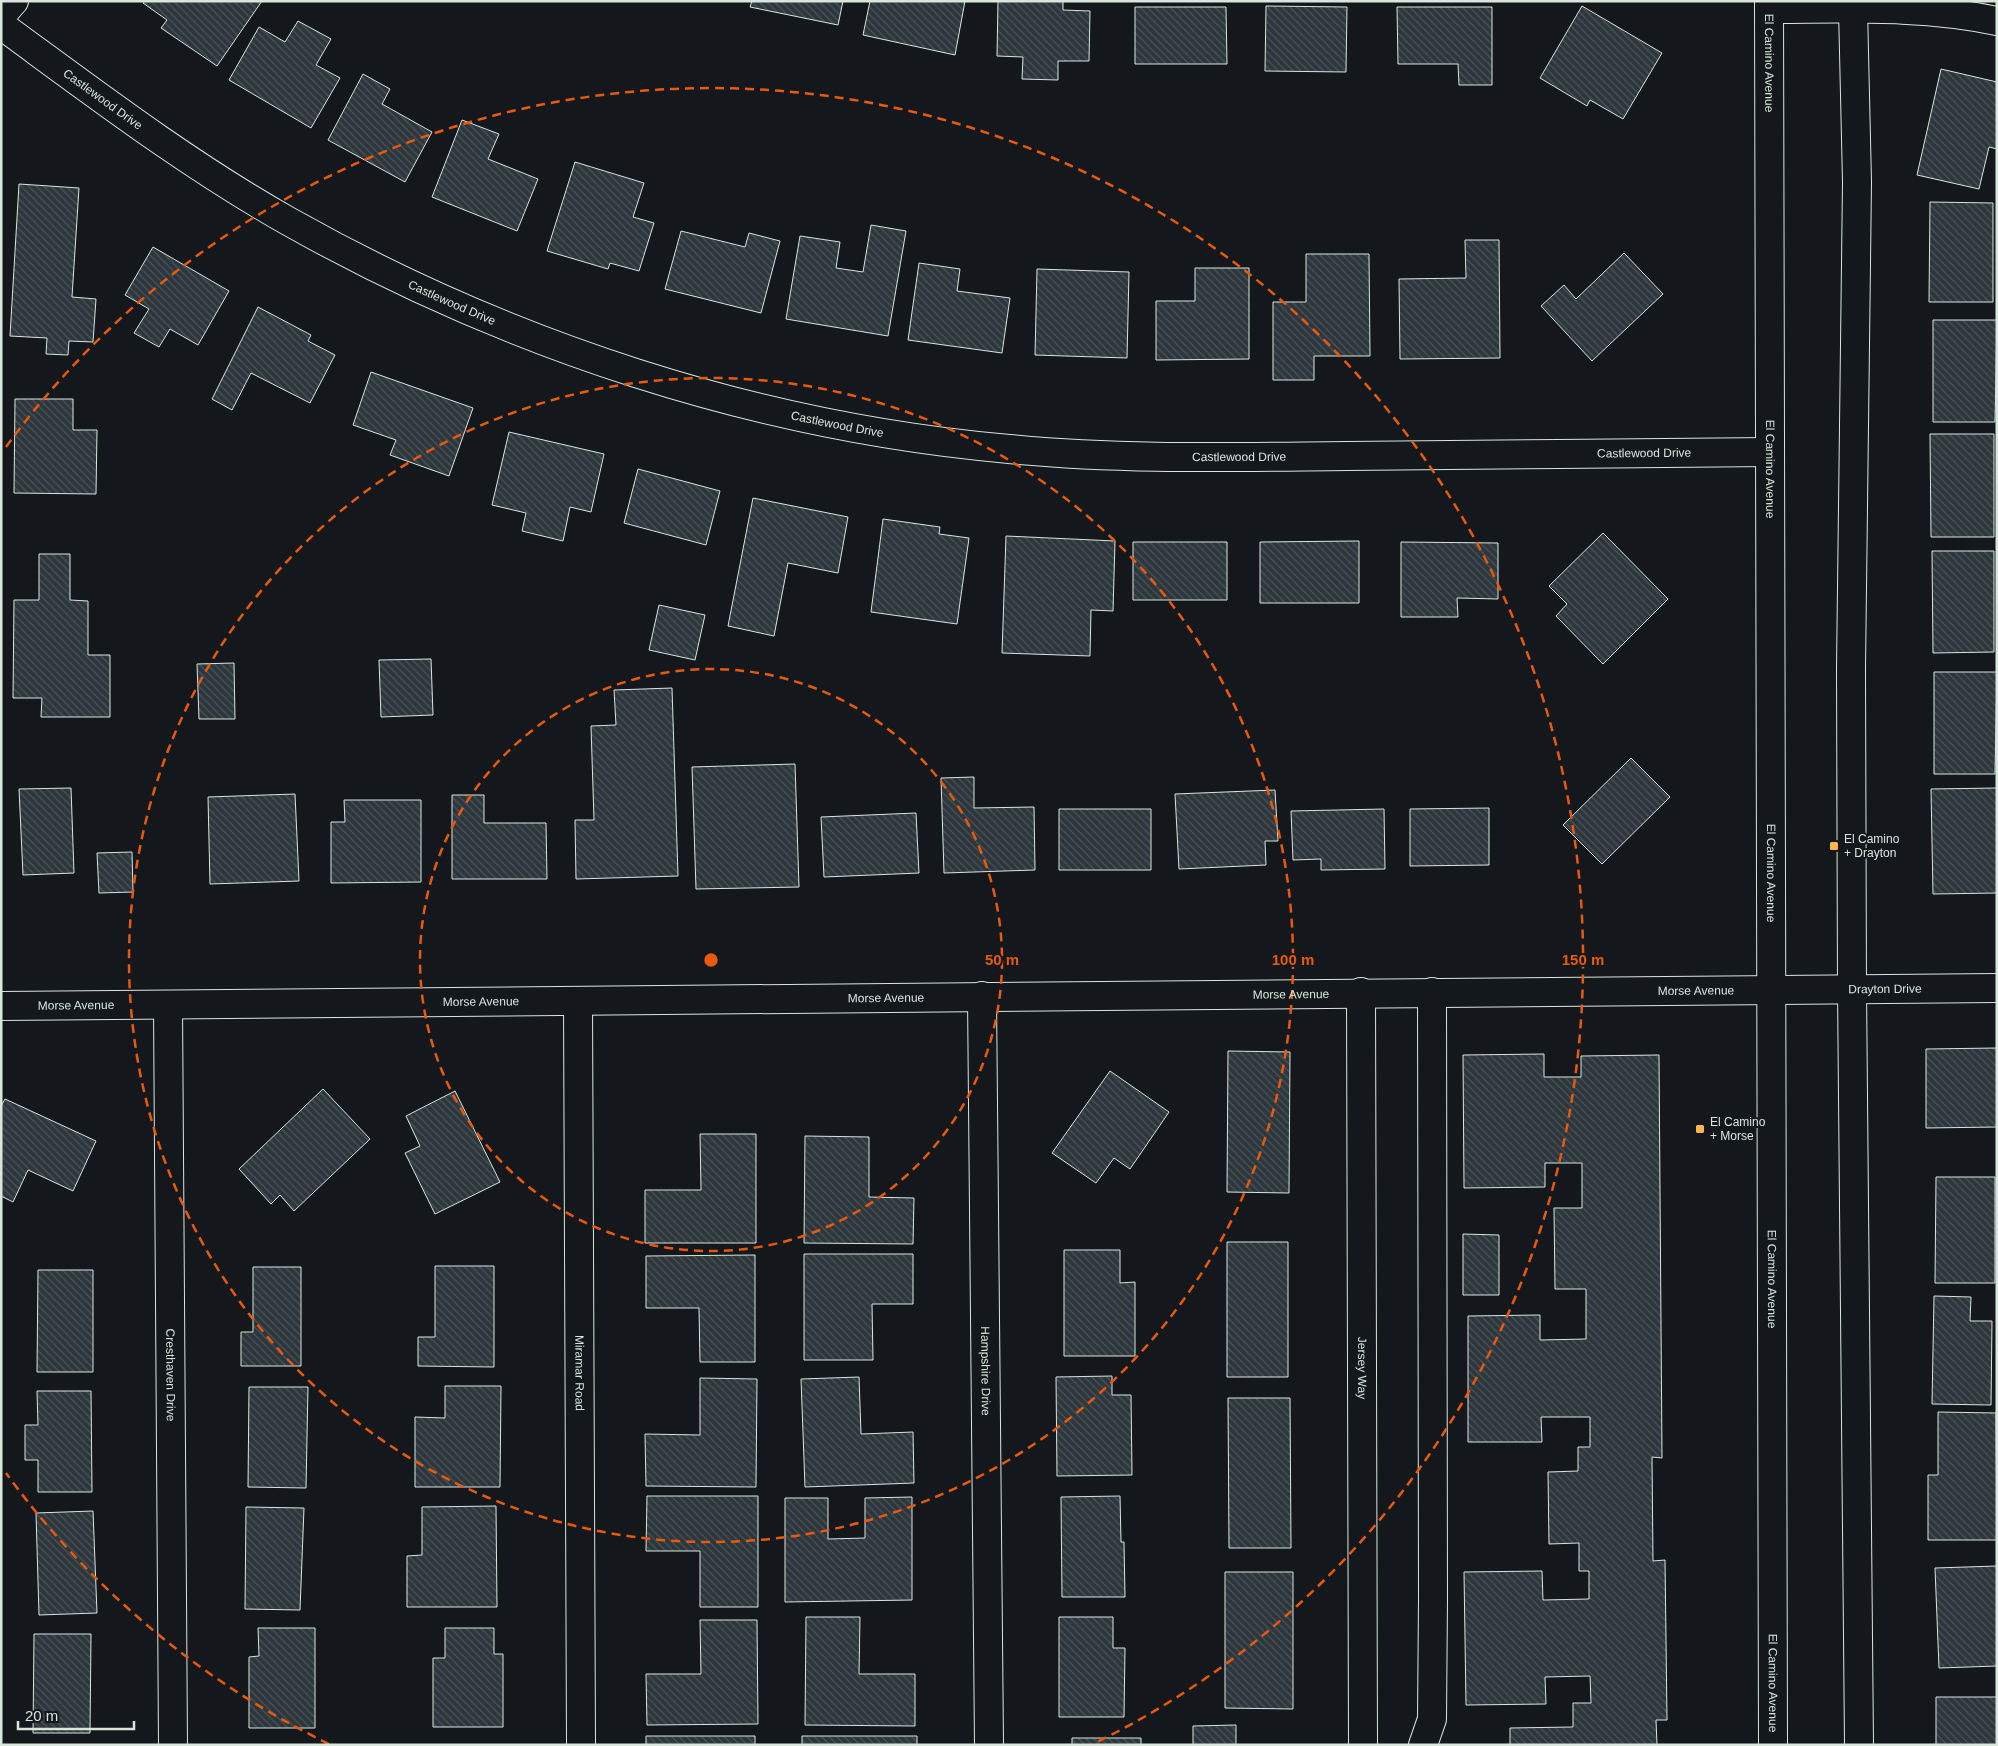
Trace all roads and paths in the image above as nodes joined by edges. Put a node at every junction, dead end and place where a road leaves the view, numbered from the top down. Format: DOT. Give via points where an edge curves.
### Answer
graph roads {
  1 [pos="14,1"];
  2 [pos="1769,5"];
  3 [pos="1853,9"];
  4 [pos="1,16"];
  5 [pos="1997,21"];
  6 [pos="1,25"];
  7 [pos="1770,452"];
  8 [pos="1852,988"];
  9 [pos="1997,988"];
  10 [pos="1772,989"];
  11 [pos="1361,992"];
  12 [pos="1432,992"];
  13 [pos="982,996"];
  14 [pos="578,1001"];
  15 [pos="168,1004"];
  16 [pos="1,1006"];
  17 [pos="173,1745"];
  18 [pos="582,1745"];
  19 [pos="989,1745"];
  20 [pos="1363,1745"];
  21 [pos="1423,1745"];
  22 [pos="1773,1745"];
  23 [pos="1859,1745"];
  1 -- 4 [label="street"];
  2 -- 3 [label="street"];
  2 -- 7 [label="street, El Camino Avenue"];
  3 -- 5 [label="street" via="1962,14"];
  3 -- 8 [label="street" via="1857,182 1851,669"];
  6 -- 7 [label="street, Castlewood Drive" via="152,136 286,220 399,280 514,330 634,373 787,415 880,433 1007,449 1133,458"];
  7 -- 10 [label="street, El Camino Avenue"];
  8 -- 9 [label="street, Drayton Drive"];
  8 -- 10 [label="street, Drayton Drive"];
  8 -- 23 [label="street"];
  10 -- 12 [label="street, Morse Avenue"];
  10 -- 22 [label="street, El Camino Avenue"];
  11 -- 12 [label="street, Morse Avenue"];
  11 -- 13 [label="street, Morse Avenue"];
  11 -- 20 [label="street, Jersey Way"];
  12 -- 21 [label="street" via="1434,1599 1432,1719"];
  13 -- 14 [label="street, Morse Avenue"];
  13 -- 19 [label="street, Hampshire Drive"];
  14 -- 15 [label="street, Morse Avenue"];
  14 -- 18 [label="street, Miramar Road"];
  15 -- 16 [label="street, Morse Avenue"];
  15 -- 17 [label="street, Cresthaven Drive"];
}
